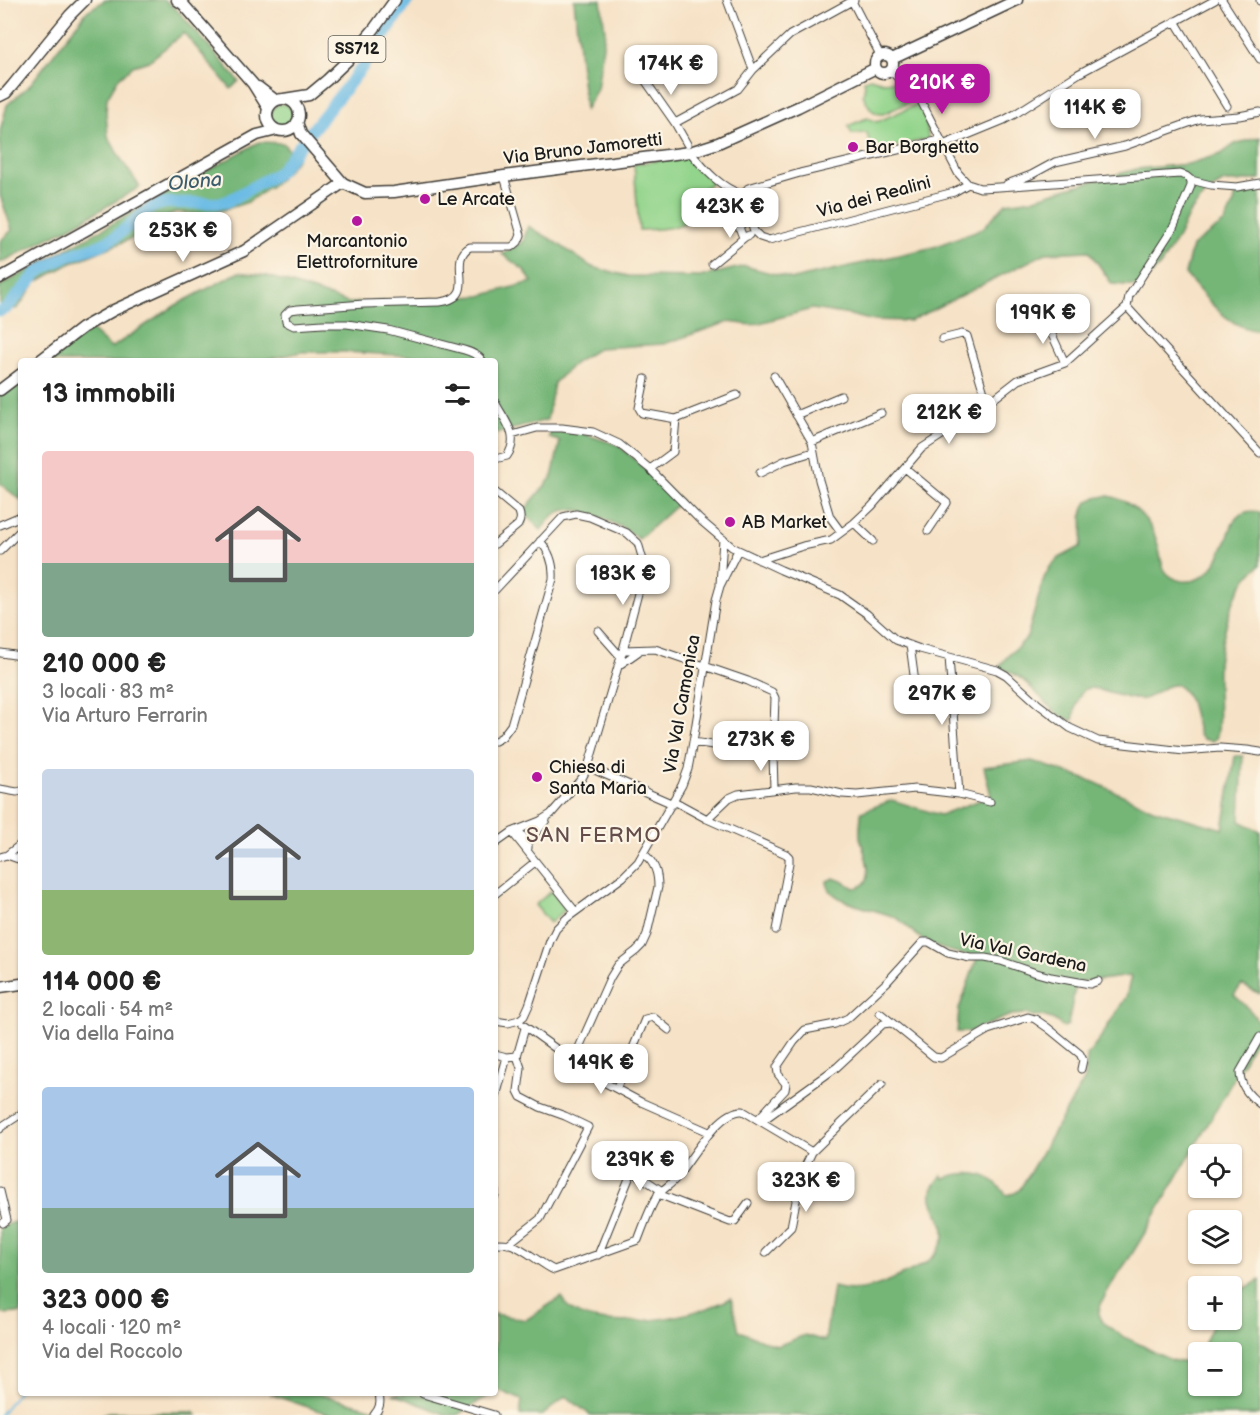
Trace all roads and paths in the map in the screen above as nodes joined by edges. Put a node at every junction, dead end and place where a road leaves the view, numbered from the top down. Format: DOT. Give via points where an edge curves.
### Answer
graph roads {
  1 [pos="85,0"];
  2 [pos="177,0"];
  3 [pos="395,0"];
  4 [pos="726,0"];
  5 [pos="1017,0"];
  6 [pos="1215,0"];
  7 [pos="1222,0"];
  8 [pos="853,1"];
  9 [pos="1175,21"];
  10 [pos="880,55"];
  11 [pos="1260,59"];
  12 [pos="633,63"];
  13 [pos="891,65"];
  14 [pos="876,68"];
  15 [pos="753,70"];
  16 [pos="309,95"];
  17 [pos="0,96"];
  18 [pos="274,105"];
  19 [pos="1227,106"];
  20 [pos="1260,112"];
  21 [pos="675,123"];
  22 [pos="297,125"];
  23 [pos="277,130"];
  24 [pos="257,135"];
  25 [pos="941,142"];
  26 [pos="688,148"];
  27 [pos="504,176"];
  28 [pos="1191,180"];
  29 [pos="343,183"];
  30 [pos="1260,183"];
  31 [pos="968,184"];
  32 [pos="999,187"];
  33 [pos="743,195"];
  34 [pos="749,217"];
  35 [pos="754,231"];
  36 [pos="745,237"];
  37 [pos="712,264"];
  38 [pos="0,278"];
  39 [pos="1127,307"];
  40 [pos="1022,324"];
  41 [pos="942,339"];
  42 [pos="43,358"];
  43 [pos="482,358"];
  44 [pos="1065,363"];
  45 [pos="18,376"];
  46 [pos="774,376"];
  47 [pos="645,379"];
  48 [pos="0,390"];
  49 [pos="737,394"];
  50 [pos="841,396"];
  51 [pos="987,404"];
  52 [pos="498,408"];
  53 [pos="881,413"];
  54 [pos="796,415"];
  55 [pos="676,419"];
  56 [pos="512,435"];
  57 [pos="812,442"];
  58 [pos="813,452"];
  59 [pos="1260,453"];
  60 [pos="498,458"];
  61 [pos="905,468"];
  62 [pos="650,469"];
  63 [pos="760,473"];
  64 [pos="498,494"];
  65 [pos="18,517"];
  66 [pos="854,523"];
  67 [pos="0,525"];
  68 [pos="928,531"];
  69 [pos="841,532"];
  70 [pos="18,533"];
  71 [pos="723,538"];
  72 [pos="540,541"];
  73 [pos="873,541"];
  74 [pos="498,542"];
  75 [pos="738,550"];
  76 [pos="0,551"];
  77 [pos="759,560"];
  78 [pos="720,586"];
  79 [pos="498,587"];
  80 [pos="598,631"];
  81 [pos="910,645"];
  82 [pos="646,648"];
  83 [pos="1,653"];
  84 [pos="622,654"];
  85 [pos="18,656"];
  86 [pos="949,657"];
  87 [pos="705,665"];
  88 [pos="618,666"];
  89 [pos="918,705"];
  90 [pos="498,739"];
  91 [pos="693,742"];
  92 [pos="1260,752"];
  93 [pos="773,754"];
  94 [pos="588,767"];
  95 [pos="0,789"];
  96 [pos="774,789"];
  97 [pos="18,792"];
  98 [pos="959,794"];
  99 [pos="674,802"];
  100 [pos="990,802"];
  101 [pos="549,815"];
  102 [pos="707,819"];
  103 [pos="530,830"];
  104 [pos="515,835"];
  105 [pos="498,843"];
  106 [pos="528,843"];
  107 [pos="18,846"];
  108 [pos="644,854"];
  109 [pos="3,856"];
  110 [pos="18,859"];
  111 [pos="533,859"];
  112 [pos="498,891"];
  113 [pos="575,911"];
  114 [pos="777,930"];
  115 [pos="1098,981"];
  116 [pos="18,984"];
  117 [pos="0,987"];
  118 [pos="880,1013"];
  119 [pos="519,1020"];
  120 [pos="498,1021"];
  121 [pos="895,1025"];
  122 [pos="525,1028"];
  123 [pos="669,1030"];
  124 [pos="1260,1037"];
  125 [pos="498,1055"];
  126 [pos="518,1056"];
  127 [pos="507,1058"];
  128 [pos="573,1061"];
  129 [pos="1081,1069"];
  130 [pos="882,1084"];
  131 [pos="614,1087"];
  132 [pos="498,1090"];
  133 [pos="1260,1104"];
  134 [pos="18,1116"];
  135 [pos="760,1120"];
  136 [pos="0,1129"];
  137 [pos="710,1132"];
  138 [pos="812,1152"];
  139 [pos="0,1191"];
  140 [pos="660,1193"];
  141 [pos="748,1203"];
  142 [pos="3,1223"];
  143 [pos="498,1243"];
  144 [pos="508,1244"];
  145 [pos="766,1252"];
  146 [pos="598,1255"];
  147 [pos="380,1396"];
  148 [pos="430,1396"];
  149 [pos="374,1415"];
  150 [pos="494,1415"];
  1 -- 17 [label="main road"];
  2 -- 18 [label="main road"];
  3 -- 16 [label="main road, SS712" via="348,60"];
  4 -- 15 [label="street"];
  5 -- 13 [label="main road"];
  6 -- 9 [label="street"];
  7 -- 11 [label="street"];
  8 -- 10 [label="street"];
  8 -- 15 [label="street" via="790,35"];
  9 -- 19 [label="street"];
  9 -- 25 [label="street" via="1004,120"];
  10 -- 13 [label="main road" via="887,55"];
  10 -- 14 [label="main road"];
  12 -- 21 [label="street"];
  13 -- 14 [label="main road" via="884,72"];
  13 -- 25 [label="street" via="921,100"];
  14 -- 26 [label="main road, Via Bruno Jamoretti" via="718,144"];
  15 -- 21 [label="street" via="738,89"];
  16 -- 18 [label="main road"];
  16 -- 22 [label="main road, SS712"];
  18 -- 22 [label="main road" via="293,102"];
  18 -- 23 [label="main road" via="269,123"];
  18 -- 24 [label="main road"];
  20 -- 32 [label="street" via="1200,119 1125,146 1055,162"];
  21 -- 26 [label="street"];
  22 -- 23 [label="main road"];
  22 -- 29 [label="main road, Via Bruno Jamoretti"];
  23 -- 24 [label="main road"];
  24 -- 38 [label="main road"];
  25 -- 31 [label="street"];
  25 -- 33 [label="street" via="800,173 748,188"];
  26 -- 27 [label="main road, Via Bruno Jamoretti"];
  26 -- 33 [label="street" via="719,183"];
  27 -- 29 [label="main road, Via Bruno Jamoretti" via="394,192 365,193"];
  27 -- 43 [label="street" via="521,235 512,247 465,250 461,255 460,293 451,301 308,308 290,310 285,315 286,322 294,326 346,324 388,330"];
  28 -- 30 [label="street" via="1237,187"];
  28 -- 32 [label="street" via="1179,174"];
  28 -- 39 [label="street" via="1173,228 1129,296"];
  29 -- 42 [label="main road" via="244,251 114,310 82,328"];
  31 -- 32 [label="street"];
  31 -- 35 [label="street, Via dei Realini" via="954,192 769,240"];
  33 -- 34 [label="street"];
  34 -- 35 [label="street"];
  34 -- 36 [label="street" via="739,227"];
  35 -- 36 [label="street"];
  36 -- 37 [label="street"];
  39 -- 44 [label="street"];
  39 -- 59 [label="street"];
  40 -- 44 [label="street" via="1043,315"];
  41 -- 51 [label="street" via="967,336"];
  44 -- 51 [label="street" via="1018,380"];
  45 -- 48 [label="main road"];
  46 -- 54 [label="street"];
  47 -- 55 [label="street" via="639,408 642,413"];
  49 -- 55 [label="street"];
  50 -- 54 [label="street"];
  51 -- 61 [label="street" via="922,448"];
  52 -- 56 [label="street"];
  53 -- 57 [label="street"];
  54 -- 57 [label="street"];
  55 -- 62 [label="street" via="673,452"];
  56 -- 60 [label="street" via="507,456"];
  56 -- 62 [label="street" via="545,427 593,432 620,444"];
  57 -- 58 [label="street"];
  58 -- 63 [label="street"];
  58 -- 69 [label="street" via="830,517"];
  61 -- 66 [label="street"];
  61 -- 68 [label="street" via="947,503"];
  62 -- 71 [label="street"];
  64 -- 74 [label="street" via="519,512 521,521"];
  65 -- 67 [label="street"];
  66 -- 69 [label="street"];
  66 -- 73 [label="street"];
  69 -- 77 [label="street" via="831,540"];
  70 -- 76 [label="street"];
  71 -- 75 [label="street"];
  71 -- 78 [label="street, Via Val Camonica"];
  72 -- 79 [label="street"];
  72 -- 84 [label="street" via="563,517 576,514 590,516 627,533 638,543 645,567"];
  72 -- 90 [label="street" via="552,562 553,579 511,725"];
  75 -- 77 [label="street"];
  75 -- 78 [label="street, Via Val Camonica"];
  77 -- 81 [label="street" via="840,595 896,640"];
  78 -- 87 [label="street, Via Val Camonica"];
  80 -- 84 [label="street"];
  81 -- 86 [label="street"];
  81 -- 89 [label="street"];
  82 -- 84 [label="street"];
  82 -- 87 [label="street"];
  82 -- 88 [label="street"];
  83 -- 85 [label="street"];
  84 -- 88 [label="street"];
  86 -- 92 [label="street" via="998,670 1070,728 1098,741 1184,751 1220,748"];
  86 -- 98 [label="street"];
  87 -- 91 [label="street, Via Val Camonica"];
  87 -- 93 [label="street" via="772,692"];
  88 -- 94 [label="street"];
  91 -- 93 [label="street"];
  91 -- 99 [label="street, Via Val Camonica" via="688,769"];
  93 -- 96 [label="street"];
  94 -- 99 [label="street"];
  94 -- 101 [label="street"];
  95 -- 97 [label="street"];
  96 -- 98 [label="street" via="811,788 857,795 915,789"];
  96 -- 102 [label="street" via="729,798"];
  98 -- 100 [label="street"];
  99 -- 102 [label="street"];
  99 -- 108 [label="street, Via Val Camonica"];
  101 -- 103 [label="street"];
  101 -- 103 [label="street"];
  102 -- 114 [label="street" via="789,857"];
  103 -- 104 [label="street"];
  103 -- 106 [label="street"];
  104 -- 105 [label="street"];
  104 -- 106 [label="street"];
  104 -- 111 [label="street"];
  106 -- 111 [label="street"];
  107 -- 109 [label="street"];
  108 -- 113 [label="street, Via Val Camonica" via="623,877"];
  108 -- 128 [label="street" via="654,865 658,879 647,934 642,945 618,965 610,978"];
  109 -- 110 [label="street"];
  111 -- 112 [label="street"];
  111 -- 113 [label="street"];
  113 -- 119 [label="street, Via Val Camonica" via="550,940 530,1005"];
  115 -- 135 [label="street, Via Val Gardena" via="1090,984 1052,977 1002,961 948,953 923,942 848,1018 805,1030 794,1042 777,1067 785,1090"];
  116 -- 117 [label="main road"];
  118 -- 121 [label="street"];
  119 -- 120 [label="street"];
  119 -- 122 [label="street"];
  121 -- 129 [label="street" via="934,1057 941,1058 988,1030 1028,1017 1080,1054"];
  121 -- 135 [label="street" via="883,1024 837,1067"];
  122 -- 126 [label="street"];
  122 -- 128 [label="street"];
  123 -- 131 [label="street" via="653,1017 645,1019"];
  124 -- 133 [label="street" via="1240,1072 1244,1087"];
  125 -- 127 [label="street"];
  126 -- 127 [label="street"];
  126 -- 144 [label="street" via="521,1097 588,1127 540,1219"];
  127 -- 132 [label="street"];
  128 -- 131 [label="street"];
  130 -- 138 [label="street"];
  131 -- 137 [label="street"];
  134 -- 136 [label="street"];
  135 -- 137 [label="street" via="736,1110"];
  135 -- 138 [label="street"];
  137 -- 140 [label="street" via="675,1180"];
  138 -- 145 [label="street" via="801,1175 791,1227"];
  139 -- 142 [label="street" via="7,1220"];
  140 -- 141 [label="street" via="730,1222"];
  140 -- 146 [label="street" via="638,1240"];
  140 -- 146 [label="street" via="632,1171"];
  143 -- 144 [label="street"];
  144 -- 146 [label="street" via="554,1270"];
  147 -- 149 [label="street" via="380,1408"];
  148 -- 150 [label="street"];
}
